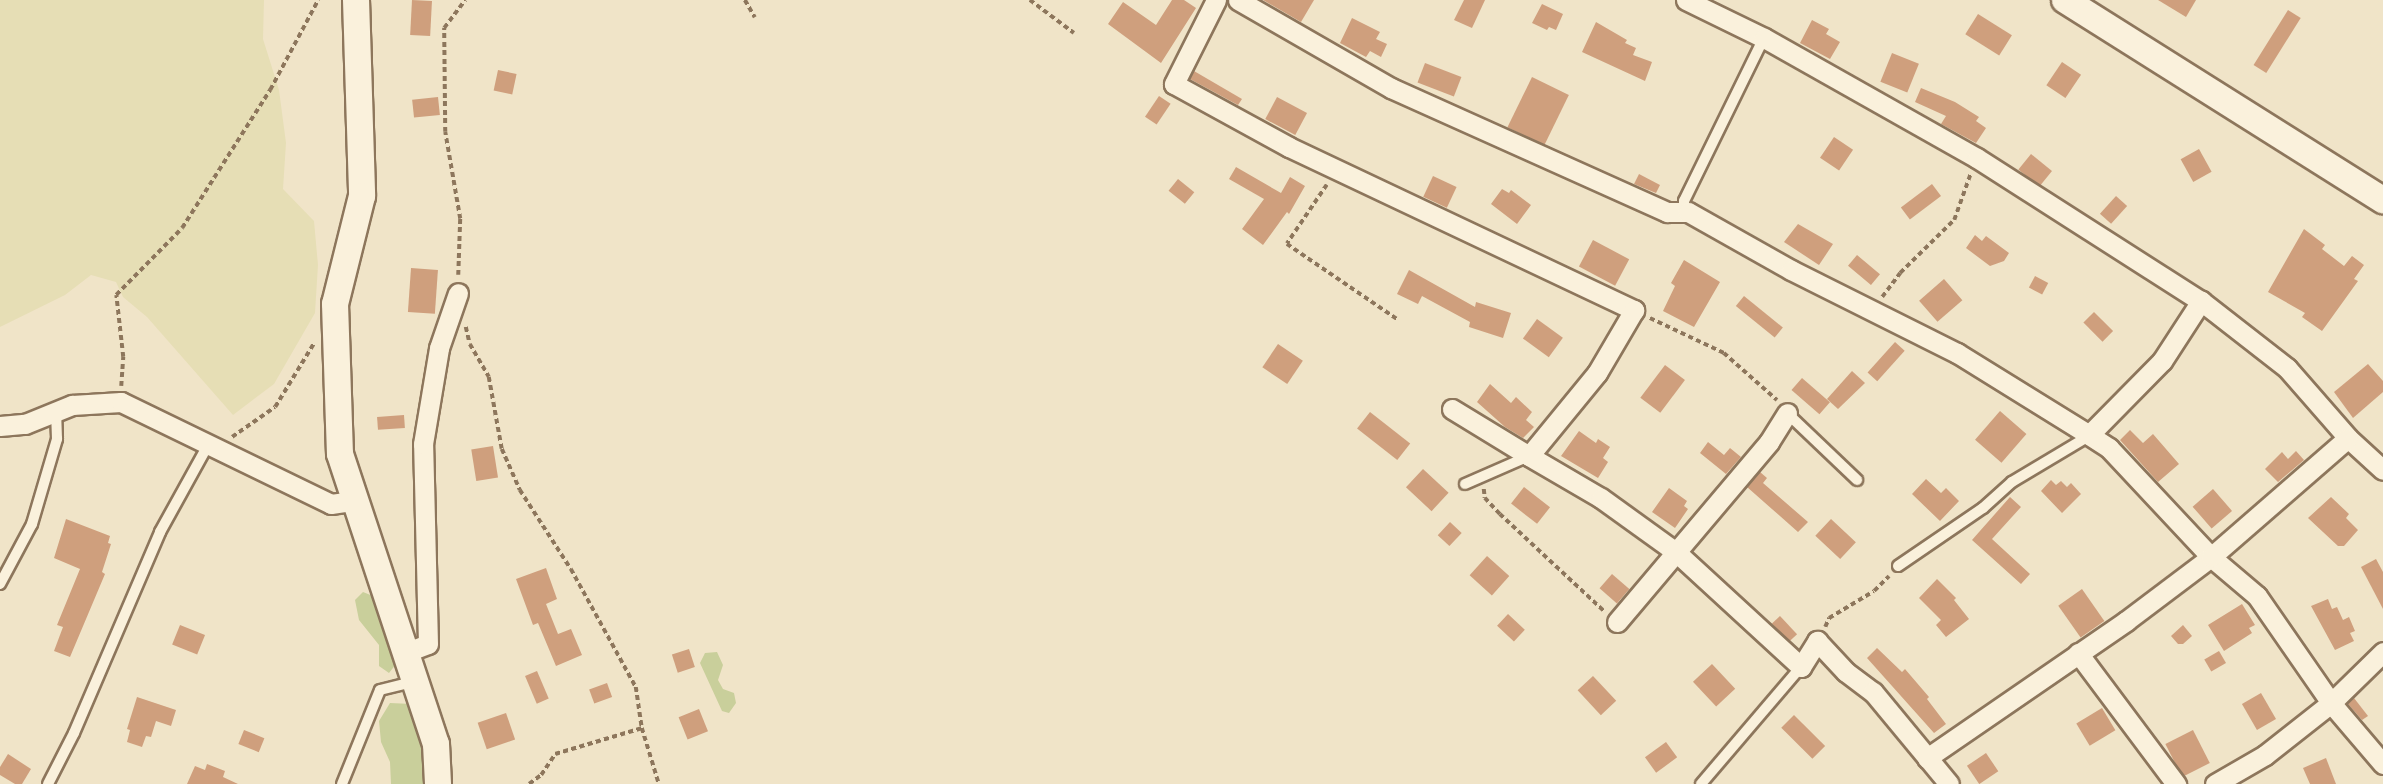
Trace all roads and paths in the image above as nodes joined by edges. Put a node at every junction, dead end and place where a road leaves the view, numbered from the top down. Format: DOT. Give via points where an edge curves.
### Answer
graph roads {
  1 [pos="318,0"];
  2 [pos="356,0"];
  3 [pos="466,0"];
  4 [pos="745,0"];
  5 [pos="1030,0"];
  6 [pos="1216,0"];
  7 [pos="1238,0"];
  8 [pos="1685,0"];
  9 [pos="2065,0"];
  10 [pos="755,17"];
  11 [pos="1074,33"];
  12 [pos="1764,38"];
  13 [pos="1977,158"];
  14 [pos="1339,170"];
  15 [pos="2383,200"];
  16 [pos="1684,212"];
  17 [pos="458,293"];
  18 [pos="2202,301"];
  19 [pos="1634,310"];
  20 [pos="1872,310"];
  21 [pos="1396,318"];
  22 [pos="317,336"];
  23 [pos="121,402"];
  24 [pos="1452,409"];
  25 [pos="56,412"];
  26 [pos="1787,413"];
  27 [pos="0,426"];
  28 [pos="2089,435"];
  29 [pos="2348,438"];
  30 [pos="214,447"];
  31 [pos="1530,456"];
  32 [pos="2383,470"];
  33 [pos="1482,477"];
  34 [pos="1857,480"];
  35 [pos="1465,484"];
  36 [pos="353,501"];
  37 [pos="1676,552"];
  38 [pos="2211,557"];
  39 [pos="1898,566"];
  40 [pos="0,584"];
  41 [pos="1617,622"];
  42 [pos="1817,641"];
  43 [pos="407,652"];
  44 [pos="2383,652"];
  45 [pos="2078,653"];
  46 [pos="1801,667"];
  47 [pos="416,681"];
  48 [pos="2331,703"];
  49 [pos="642,728"];
  50 [pos="1927,758"];
  51 [pos="2383,764"];
  52 [pos="48,784"];
  53 [pos="342,784"];
  54 [pos="438,784"];
  55 [pos="529,784"];
  56 [pos="659,784"];
  57 [pos="1701,784"];
  58 [pos="1949,784"];
  59 [pos="2176,784"];
  60 [pos="2215,784"];
  1 -- 23 [label="path" via="270,90 182,228 116,295 123,357"];
  2 -- 36 [label="street" via="362,196 335,304 340,454"];
  3 -- 17 [label="path" via="444,28 445,132 460,219"];
  4 -- 10 [label="path"];
  5 -- 11 [label="path"];
  6 -- 14 [label="street" via="1174,85"];
  7 -- 16 [label="street" via="1391,88 1667,212"];
  8 -- 12 [label="street"];
  9 -- 15 [label="street"];
  12 -- 13 [label="street"];
  12 -- 16 [label="lane" via="1684,201"];
  13 -- 18 [label="street"];
  13 -- 20 [label="path" via="1954,220 1900,273"];
  14 -- 19 [label="street"];
  14 -- 21 [label="path" via="1287,244"];
  16 -- 20 [label="street"];
  17 -- 43 [label="street" via="439,348 423,444 428,644"];
  17 -- 49 [label="path" via="470,344 489,377 502,449 520,490 571,569 636,687"];
  18 -- 28 [label="street" via="2162,361"];
  18 -- 29 [label="street" via="2287,368"];
  19 -- 26 [label="path" via="1724,353"];
  19 -- 31 [label="street" via="1597,373"];
  20 -- 28 [label="street" via="1979,366"];
  22 -- 30 [label="path" via="275,407"];
  23 -- 25 [label="street" via="72,405"];
  23 -- 30 [label="street"];
  24 -- 31 [label="street"];
  25 -- 27 [label="street" via="25,424"];
  25 -- 40 [label="lane" via="57,439 32,524"];
  26 -- 34 [label="lane"];
  26 -- 37 [label="street" via="1769,442"];
  28 -- 38 [label="street" via="2109,449"];
  28 -- 39 [label="lane" via="2012,482 1983,508"];
  29 -- 32 [label="street"];
  29 -- 38 [label="street"];
  30 -- 36 [label="street" via="331,504"];
  30 -- 52 [label="lane" via="160,532"];
  31 -- 33 [label="lane"];
  31 -- 37 [label="street" via="1601,498"];
  33 -- 35 [label="lane"];
  33 -- 41 [label="path" via="1485,498"];
  36 -- 43 [label="street"];
  37 -- 41 [label="street"];
  37 -- 46 [label="street"];
  38 -- 45 [label="street"];
  38 -- 48 [label="street" via="2257,596"];
  39 -- 42 [label="path" via="1874,591 1829,618"];
  42 -- 46 [label="street"];
  42 -- 50 [label="street" via="1873,692"];
  43 -- 47 [label="street"];
  44 -- 48 [label="street"];
  45 -- 50 [label="street"];
  45 -- 59 [label="street"];
  46 -- 57 [label="lane"];
  47 -- 53 [label="lane" via="380,690"];
  47 -- 54 [label="street" via="436,744"];
  48 -- 51 [label="street"];
  48 -- 60 [label="street" via="2265,755"];
  49 -- 55 [label="path" via="555,754"];
  49 -- 56 [label="path"];
  50 -- 58 [label="street"];
}
